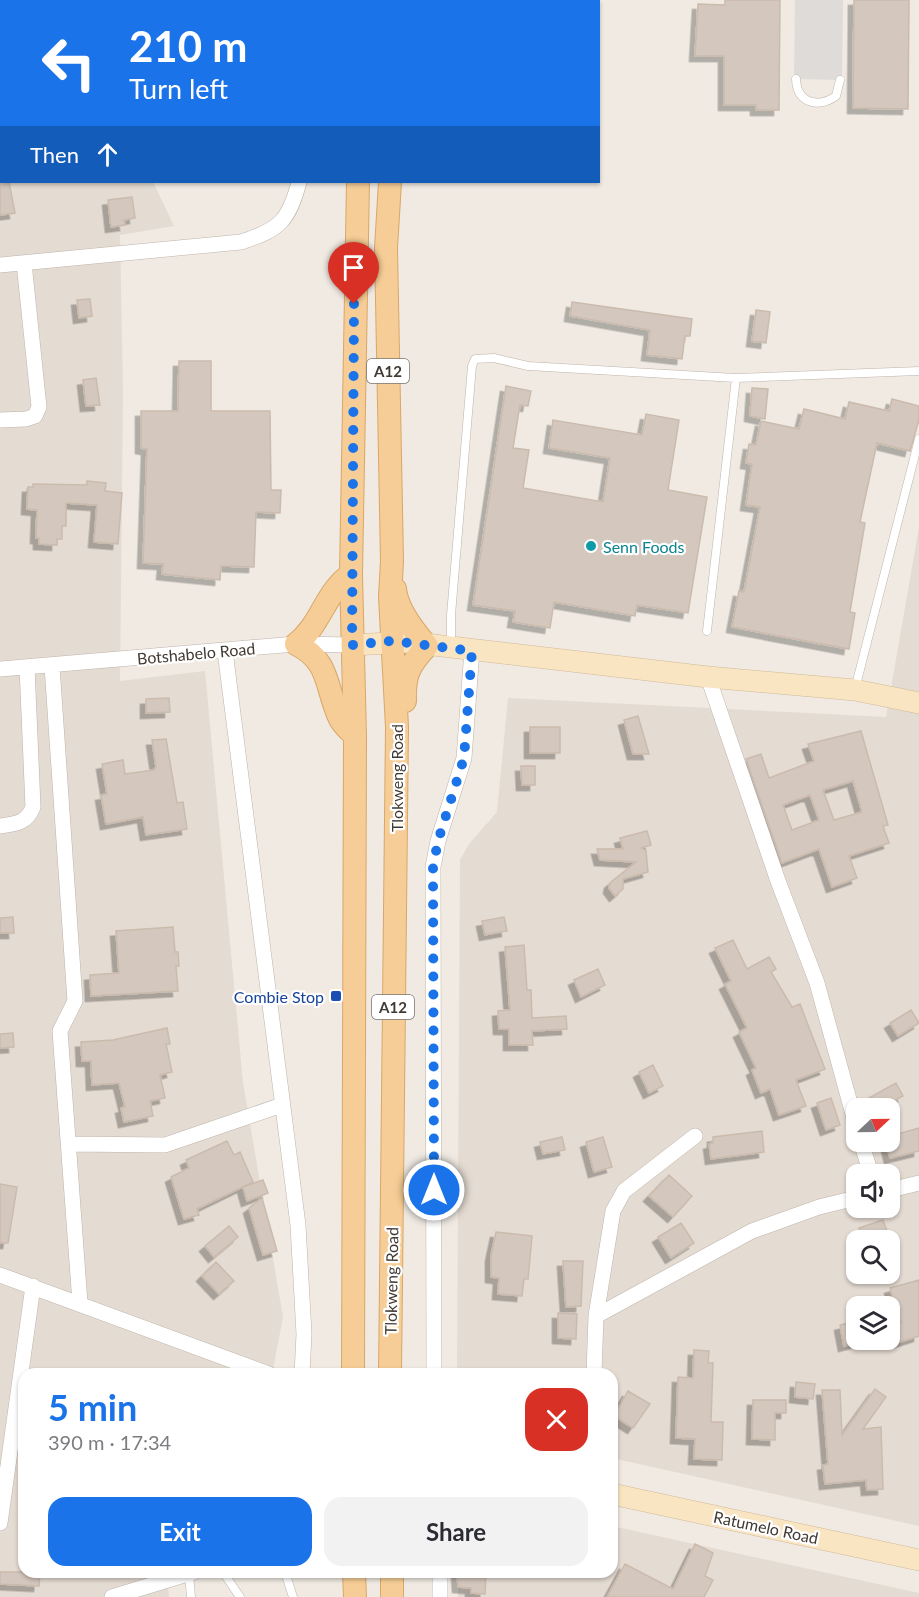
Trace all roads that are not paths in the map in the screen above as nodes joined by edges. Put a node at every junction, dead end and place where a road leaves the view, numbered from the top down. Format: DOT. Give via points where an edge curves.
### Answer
graph roads {
  1 [pos="796,80"];
  2 [pos="840,80"];
  3 [pos="299,183"];
  4 [pos="358,183"];
  5 [pos="390,183"];
  6 [pos="24,262"];
  7 [pos="0,265"];
  8 [pos="919,370"];
  9 [pos="736,378"];
  10 [pos="0,420"];
  11 [pos="919,439"];
  12 [pos="392,561"];
  13 [pos="351,574"];
  14 [pos="707,631"];
  15 [pos="392,641"];
  16 [pos="296,644"];
  17 [pos="352,645"];
  18 [pos="427,646"];
  19 [pos="462,650"];
  20 [pos="225,651"];
  21 [pos="52,666"];
  22 [pos="27,667"];
  23 [pos="0,669"];
  24 [pos="708,677"];
  25 [pos="855,690"];
  26 [pos="919,703"];
  27 [pos="397,727"];
  28 [pos="355,736"];
  29 [pos="0,826"];
  30 [pos="849,1098"];
  31 [pos="282,1104"];
  32 [pos="695,1136"];
  33 [pos="70,1144"];
  34 [pos="919,1183"];
  35 [pos="900,1188"];
  36 [pos="846,1200"];
  37 [pos="0,1275"];
  38 [pos="33,1286"];
  39 [pos="80,1303"];
  40 [pos="596,1316"];
  41 [pos="22,1368"];
  42 [pos="253,1368"];
  43 [pos="302,1368"];
  44 [pos="353,1368"];
  45 [pos="390,1368"];
  46 [pos="434,1368"];
  47 [pos="594,1368"];
  48 [pos="18,1394"];
  49 [pos="618,1495"];
  50 [pos="0,1523"];
  51 [pos="919,1560"];
  52 [pos="175,1578"];
  53 [pos="191,1578"];
  54 [pos="227,1578"];
  55 [pos="287,1578"];
  56 [pos="354,1578"];
  57 [pos="392,1578"];
  58 [pos="440,1578"];
  59 [pos="112,1597"];
  60 [pos="191,1597"];
  61 [pos="240,1597"];
  62 [pos="293,1597"];
  63 [pos="355,1597"];
  64 [pos="392,1597"];
  65 [pos="440,1597"];
  1 -- 2 [label="lane" via="800,96 809,102 826,103 836,96"];
  3 -- 6 [label="street" via="285,220 265,234 241,242"];
  4 -- 13 [label="main road, A12"];
  5 -- 12 [label="main road, Tlokweng Road / A12" via="386,248"];
  6 -- 7 [label="street"];
  6 -- 10 [label="street" via="39,407 35,416 26,420"];
  8 -- 9 [label="lane"];
  9 -- 14 [label="lane"];
  9 -- 19 [label="lane" via="528,366 494,358 475,359 452,603"];
  11 -- 25 [label="lane"];
  12 -- 15 [label="main road, Tlokweng Road / A12"];
  12 -- 18 [label="main road" via="396,597"];
  13 -- 16 [label="main road" via="337,584 317,623"];
  13 -- 17 [label="main road, A12"];
  15 -- 17 [label="street, Botshabelo Road"];
  15 -- 18 [label="street, Botshabelo Road"];
  15 -- 27 [label="main road, Tlokweng Road / A12"];
  16 -- 17 [label="street, Botshabelo Road"];
  16 -- 20 [label="street, Botshabelo Road"];
  16 -- 28 [label="main road" via="318,660 340,720"];
  17 -- 28 [label="main road, A12"];
  18 -- 19 [label="street, Botshabelo Road"];
  18 -- 27 [label="main road" via="404,681 405,707"];
  19 -- 24 [label="street, Botshabelo Road"];
  19 -- 46 [label="street" via="464,758 433,867"];
  20 -- 21 [label="street, Botshabelo Road"];
  20 -- 31 [label="street"];
  21 -- 22 [label="street, Botshabelo Road"];
  21 -- 33 [label="street" via="75,1001 60,1031"];
  22 -- 23 [label="street, Botshabelo Road"];
  22 -- 29 [label="street" via="33,807 29,818"];
  24 -- 25 [label="street, Botshabelo Road"];
  24 -- 30 [label="street" via="817,983"];
  25 -- 26 [label="street, Botshabelo Road"];
  27 -- 45 [label="main road, Tlokweng Road / A12"];
  28 -- 44 [label="main road, A12"];
  31 -- 33 [label="street" via="165,1145"];
  31 -- 43 [label="street" via="298,1225"];
  32 -- 40 [label="street" via="617,1200"];
  33 -- 39 [label="street"];
  34 -- 35 [label="street"];
  36 -- 40 [label="street" via="752,1231"];
  37 -- 38 [label="street"];
  38 -- 39 [label="street"];
  38 -- 41 [label="street"];
  39 -- 42 [label="street"];
  40 -- 47 [label="street"];
  48 -- 50 [label="street"];
  49 -- 51 [label="street, Ratumelo Road"];
  52 -- 59 [label="street"];
  53 -- 60 [label="lane"];
  54 -- 61 [label="lane"];
  55 -- 62 [label="lane"];
  56 -- 63 [label="main road"];
  57 -- 64 [label="main road"];
  58 -- 65 [label="street"];
}
